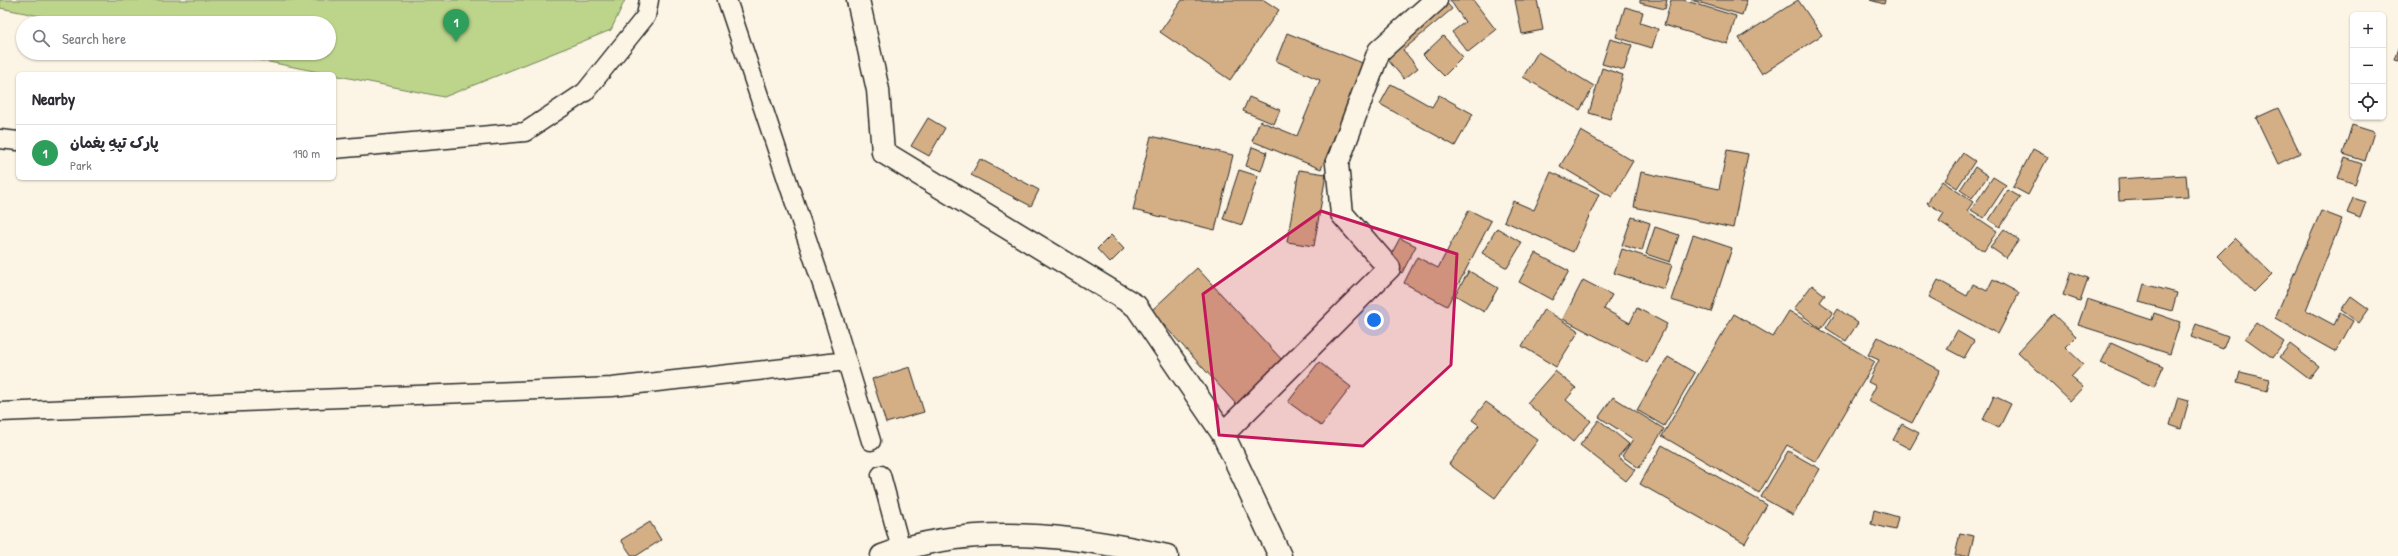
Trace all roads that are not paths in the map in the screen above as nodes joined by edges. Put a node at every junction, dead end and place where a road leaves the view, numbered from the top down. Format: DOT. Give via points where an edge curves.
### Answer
graph roads {
  1 [pos="649,0"];
  2 [pos="727,0"];
  3 [pos="858,0"];
  4 [pos="1436,0"];
  5 [pos="0,139"];
  6 [pos="16,141"];
  7 [pos="336,149"];
  8 [pos="847,361"];
  9 [pos="0,412"];
  10 [pos="1223,434"];
  11 [pos="871,441"];
  12 [pos="881,475"];
  13 [pos="892,552"];
  14 [pos="1167,556"];
  15 [pos="1280,556"];
  1 -- 7 [label="lane" via="646,16 585,92 525,132"];
  2 -- 8 [label="lane"];
  3 -- 10 [label="street" via="878,90 883,152 1136,306"];
  4 -- 10 [label="street" via="1379,50 1337,164 1342,214 1389,268"];
  5 -- 6 [label="lane"];
  8 -- 9 [label="lane" via="612,387"];
  8 -- 11 [label="lane"];
  10 -- 15 [label="street"];
  12 -- 13 [label="lane"];
  13 -- 14 [label="street" via="939,540 1015,534 1093,542"];
}
